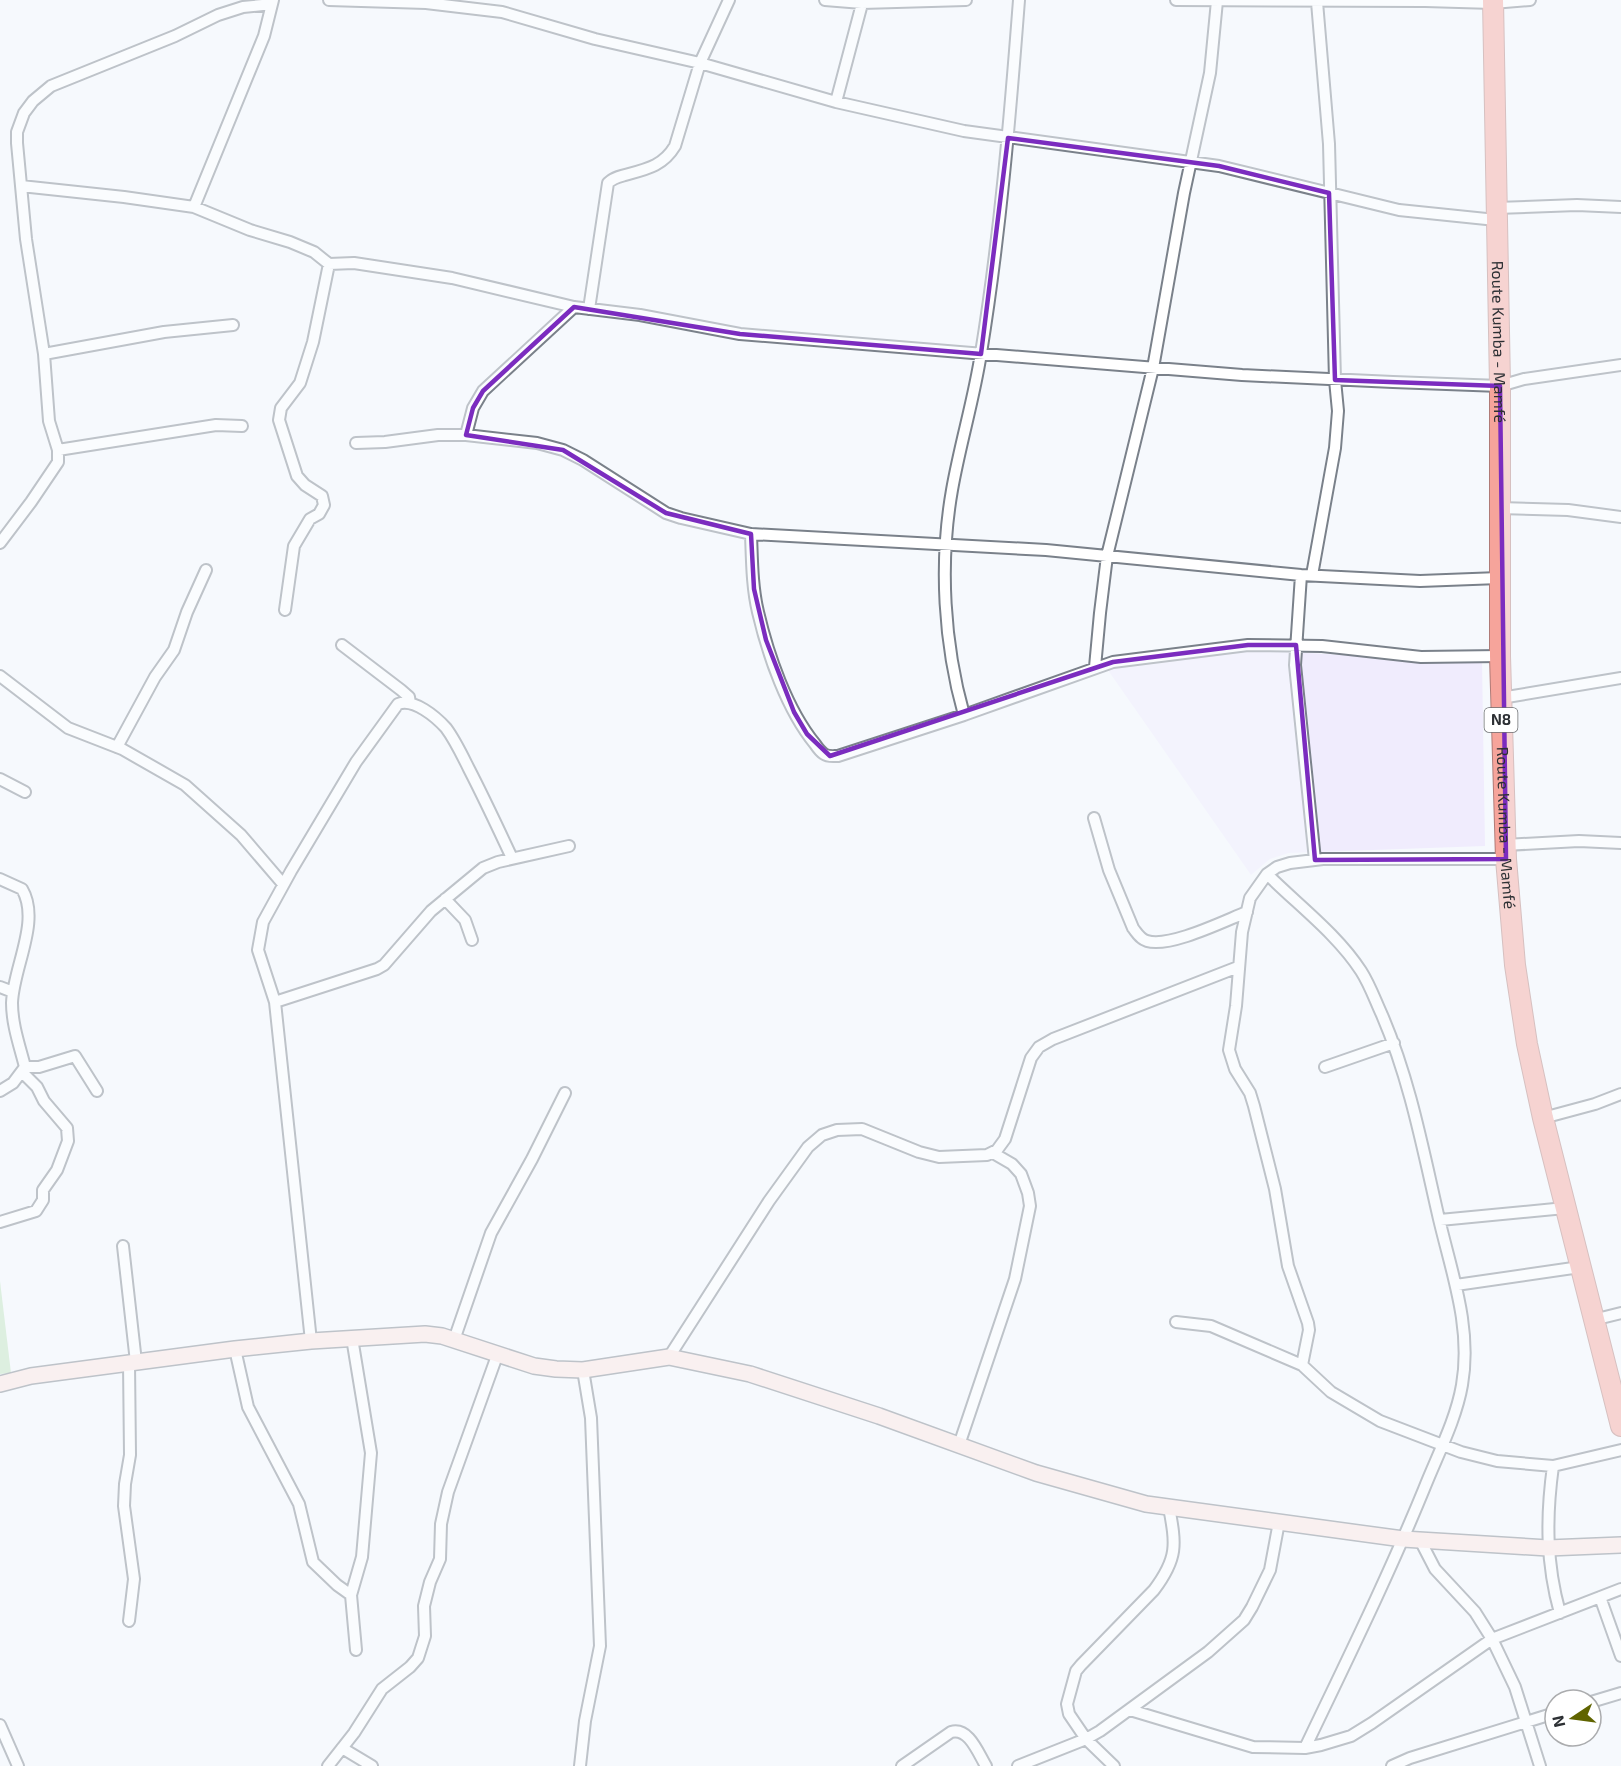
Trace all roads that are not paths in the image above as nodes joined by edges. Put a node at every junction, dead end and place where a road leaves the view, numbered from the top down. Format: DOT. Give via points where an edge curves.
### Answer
graph roads {
  1 [pos="329,0"];
  2 [pos="729,0"];
  3 [pos="825,0"];
  4 [pos="966,0"];
  5 [pos="1018,0"];
  6 [pos="1176,0"];
  7 [pos="1530,0"];
  8 [pos="863,1"];
  9 [pos="1217,1"];
  10 [pos="273,2"];
  11 [pos="1317,2"];
  12 [pos="1493,2"];
  13 [pos="700,63"];
  14 [pos="836,102"];
  15 [pos="1008,138"];
  16 [pos="1191,162"];
  17 [pos="21,186"];
  18 [pos="1329,193"];
  19 [pos="194,207"];
  20 [pos="1621,207"];
  21 [pos="1496,214"];
  22 [pos="329,264"];
  23 [pos="574,307"];
  24 [pos="589,309"];
  25 [pos="233,325"];
  26 [pos="44,354"];
  27 [pos="981,354"];
  28 [pos="1621,365"];
  29 [pos="1153,368"];
  30 [pos="1335,380"];
  31 [pos="1500,386"];
  32 [pos="242,426"];
  33 [pos="466,435"];
  34 [pos="356,443"];
  35 [pos="58,450"];
  36 [pos="1499,508"];
  37 [pos="1621,517"];
  38 [pos="751,534"];
  39 [pos="0,543"];
  40 [pos="945,543"];
  41 [pos="1107,556"];
  42 [pos="206,570"];
  43 [pos="1307,575"];
  44 [pos="1499,578"];
  45 [pos="285,610"];
  46 [pos="342,645"];
  47 [pos="1296,645"];
  48 [pos="1500,656"];
  49 [pos="1095,668"];
  50 [pos="0,676"];
  51 [pos="1621,678"];
  52 [pos="1501,698"];
  53 [pos="410,703"];
  54 [pos="964,715"];
  55 [pos="117,747"];
  56 [pos="0,780"];
  57 [pos="25,792"];
  58 [pos="1094,818"];
  59 [pos="1621,843"];
  60 [pos="569,846"];
  61 [pos="1506,852"];
  62 [pos="512,858"];
  63 [pos="1315,860"];
  64 [pos="1267,874"];
  65 [pos="0,879"];
  66 [pos="283,884"];
  67 [pos="445,898"];
  68 [pos="1246,912"];
  69 [pos="472,940"];
  70 [pos="1238,967"];
  71 [pos="0,987"];
  72 [pos="13,992"];
  73 [pos="275,1002"];
  74 [pos="1394,1043"];
  75 [pos="1325,1067"];
  76 [pos="24,1070"];
  77 [pos="0,1091"];
  78 [pos="97,1091"];
  79 [pos="565,1093"];
  80 [pos="1621,1094"];
  81 [pos="1543,1118"];
  82 [pos="993,1153"];
  83 [pos="1565,1208"];
  84 [pos="1440,1220"];
  85 [pos="0,1222"];
  86 [pos="123,1246"];
  87 [pos="1580,1267"];
  88 [pos="1456,1285"];
  89 [pos="1621,1313"];
  90 [pos="1593,1320"];
  91 [pos="1176,1322"];
  92 [pos="352,1338"];
  93 [pos="454,1340"];
  94 [pos="311,1341"];
  95 [pos="235,1349"];
  96 [pos="498,1353"];
  97 [pos="669,1357"];
  98 [pos="132,1362"];
  99 [pos="1302,1365"];
  100 [pos="584,1370"];
  101 [pos="0,1384"];
  102 [pos="1621,1426"];
  103 [pos="1442,1444"];
  104 [pos="959,1445"];
  105 [pos="1621,1450"];
  106 [pos="1553,1466"];
  107 [pos="1169,1507"];
  108 [pos="1279,1522"];
  109 [pos="1403,1539"];
  110 [pos="1420,1540"];
  111 [pos="1621,1545"];
  112 [pos="1548,1548"];
  113 [pos="1621,1589"];
  114 [pos="351,1595"];
  115 [pos="1600,1597"];
  116 [pos="1560,1613"];
  117 [pos="129,1622"];
  118 [pos="1492,1639"];
  119 [pos="356,1650"];
  120 [pos="1621,1656"];
  121 [pos="1621,1693"];
  122 [pos="1603,1698"];
  123 [pos="1130,1710"];
  124 [pos="1543,1717"];
  125 [pos="1526,1722"];
  126 [pos="0,1725"];
  127 [pos="1086,1739"];
  128 [pos="342,1748"];
  129 [pos="1305,1748"];
  130 [pos="18,1766"];
  131 [pos="328,1766"];
  132 [pos="372,1766"];
  133 [pos="580,1766"];
  134 [pos="902,1766"];
  135 [pos="986,1766"];
  136 [pos="1018,1766"];
  137 [pos="1114,1766"];
  138 [pos="1392,1766"];
  139 [pos="1540,1766"];
  1 -- 13 [label="street" via="426,3 502,12"];
  2 -- 13 [label="street"];
  3 -- 8 [label="street"];
  4 -- 8 [label="street"];
  5 -- 15 [label="street"];
  6 -- 9 [label="street"];
  7 -- 12 [label="street"];
  8 -- 14 [label="street"];
  9 -- 11 [label="street"];
  9 -- 16 [label="street" via="1210,73"];
  10 -- 17 [label="street" via="218,15 51,86 33,101 17,132"];
  10 -- 19 [label="street" via="264,36"];
  11 -- 12 [label="street"];
  11 -- 18 [label="street" via="1329,144"];
  12 -- 21 [label="highway, Route Kumba - Mamfé / N8"];
  13 -- 14 [label="street"];
  13 -- 24 [label="street" via="675,146 668,157 608,183"];
  14 -- 15 [label="street"];
  15 -- 16 [label="street"];
  15 -- 27 [label="street"];
  16 -- 18 [label="street"];
  16 -- 29 [label="street"];
  17 -- 19 [label="street"];
  17 -- 26 [label="street"];
  18 -- 21 [label="street" via="1399,210"];
  18 -- 30 [label="street"];
  19 -- 22 [label="street" via="306,249"];
  20 -- 21 [label="street" via="1577,205"];
  21 -- 31 [label="highway, Route Kumba - Mamfé / N8"];
  22 -- 23 [label="street" via="354,263 452,278"];
  22 -- 45 [label="street" via="300,383 281,408 279,420 297,476 322,496 324,505 310,519 294,546"];
  23 -- 24 [label="street"];
  23 -- 33 [label="street" via="483,391 473,408"];
  24 -- 27 [label="street" via="740,334"];
  25 -- 26 [label="street" via="164,332"];
  26 -- 35 [label="street" via="49,421"];
  27 -- 29 [label="street"];
  27 -- 40 [label="street"];
  28 -- 31 [label="street"];
  29 -- 30 [label="street"];
  29 -- 41 [label="street"];
  30 -- 31 [label="street"];
  30 -- 43 [label="street" via="1335,448"];
  31 -- 36 [label="highway, Route Kumba - Mamfé / N8"];
  32 -- 35 [label="street" via="216,425"];
  33 -- 34 [label="street"];
  33 -- 38 [label="street" via="563,450 666,513"];
  35 -- 39 [label="street" via="55,469"];
  36 -- 37 [label="street" via="1568,510"];
  36 -- 44 [label="highway, Route Kumba - Mamfé / N8"];
  38 -- 40 [label="street"];
  38 -- 54 [label="street" via="754,588 766,640 794,712 824,754 837,756"];
  40 -- 41 [label="street"];
  40 -- 54 [label="street" via="948,636"];
  41 -- 43 [label="street"];
  41 -- 49 [label="street"];
  42 -- 55 [label="street" via="174,650"];
  43 -- 44 [label="street" via="1420,581"];
  43 -- 47 [label="street"];
  44 -- 48 [label="highway, Route Kumba - Mamfé / N8"];
  46 -- 53 [label="street" via="401,690"];
  47 -- 48 [label="street" via="1421,657"];
  47 -- 49 [label="street" via="1248,645 1113,662"];
  47 -- 63 [label="street"];
  48 -- 52 [label="highway, Route Kumba - Mamfé / N8"];
  49 -- 54 [label="street"];
  50 -- 55 [label="street" via="68,729"];
  51 -- 52 [label="street"];
  52 -- 61 [label="highway, Route Kumba - Mamfé / N8"];
  53 -- 62 [label="street" via="429,713 452,737"];
  53 -- 66 [label="street" via="399,704 363,754"];
  55 -- 66 [label="street" via="194,792 253,847"];
  56 -- 57 [label="street"];
  58 -- 68 [label="street" via="1109,870 1133,928 1146,941 1190,935"];
  59 -- 61 [label="street" via="1579,841"];
  60 -- 62 [label="street"];
  61 -- 63 [label="street"];
  61 -- 81 [label="highway, Route Kumba - Mamfé / N8" via="1515,966"];
  62 -- 67 [label="street" via="483,868"];
  63 -- 64 [label="street" via="1290,862"];
  64 -- 68 [label="street" via="1250,898"];
  64 -- 74 [label="street" via="1343,948 1361,971"];
  65 -- 72 [label="street" via="22,889 29,907"];
  66 -- 73 [label="street" via="263,922 258,950"];
  67 -- 69 [label="street" via="465,920"];
  67 -- 73 [label="street" via="384,965"];
  68 -- 70 [label="street"];
  70 -- 82 [label="street" via="1039,1047 1031,1058 1005,1139"];
  70 -- 99 [label="street" via="1229,1050 1254,1106 1275,1189 1288,1266 1308,1323"];
  71 -- 72 [label="street"];
  72 -- 76 [label="street" via="14,1024"];
  73 -- 94 [label="street"];
  74 -- 75 [label="street"];
  74 -- 84 [label="street"];
  76 -- 77 [label="street"];
  76 -- 78 [label="street" via="75,1056"];
  76 -- 85 [label="street" via="67,1128 68,1141 36,1211"];
  79 -- 93 [label="street" via="491,1233"];
  80 -- 81 [label="street"];
  81 -- 83 [label="highway, Route Kumba - Mamfé / N8"];
  82 -- 97 [label="street" via="939,1156 862,1129 837,1130 822,1136 808,1147 769,1201"];
  82 -- 104 [label="street" via="1021,1174 1030,1206 1015,1279"];
  83 -- 84 [label="street"];
  83 -- 87 [label="highway, Route Kumba - Mamfé / N8"];
  84 -- 88 [label="street"];
  86 -- 98 [label="street"];
  87 -- 88 [label="street"];
  87 -- 90 [label="highway, Route Kumba - Mamfé / N8"];
  88 -- 103 [label="street" via="1466,1357 1461,1388"];
  89 -- 90 [label="street"];
  90 -- 102 [label="highway, Route Kumba - Mamfé / N8"];
  91 -- 99 [label="street" via="1211,1326"];
  92 -- 93 [label="main road" via="425,1334"];
  92 -- 94 [label="main road"];
  92 -- 114 [label="street" via="371,1453 362,1557"];
  93 -- 96 [label="main road"];
  94 -- 95 [label="main road"];
  95 -- 98 [label="main road"];
  95 -- 114 [label="street" via="248,1407 299,1504 313,1562"];
  96 -- 100 [label="main road" via="534,1366"];
  96 -- 128 [label="street" via="448,1492 441,1524 440,1559 424,1606 425,1636 418,1658 382,1689"];
  97 -- 100 [label="main road"];
  97 -- 104 [label="main road" via="750,1374"];
  98 -- 101 [label="main road"];
  98 -- 117 [label="street" via="130,1455 124,1506 134,1579"];
  99 -- 103 [label="street" via="1331,1392 1370,1416"];
  100 -- 133 [label="street" via="591,1418 600,1646"];
  103 -- 106 [label="street" via="1497,1461"];
  103 -- 109 [label="street"];
  104 -- 107 [label="main road" via="1036,1473"];
  105 -- 106 [label="street"];
  106 -- 112 [label="street"];
  107 -- 108 [label="main road"];
  107 -- 127 [label="street" via="1175,1545 1163,1578 1076,1671 1068,1714"];
  108 -- 109 [label="main road"];
  108 -- 123 [label="street" via="1270,1570 1244,1620"];
  109 -- 110 [label="main road"];
  109 -- 129 [label="street"];
  110 -- 112 [label="main road"];
  110 -- 118 [label="street" via="1435,1569 1475,1612"];
  111 -- 112 [label="main road"];
  112 -- 116 [label="street"];
  113 -- 115 [label="street"];
  114 -- 119 [label="street"];
  115 -- 116 [label="street"];
  115 -- 120 [label="street"];
  116 -- 118 [label="street"];
  118 -- 125 [label="street"];
  118 -- 129 [label="street" via="1351,1736"];
  121 -- 122 [label="street"];
  123 -- 127 [label="street"];
  123 -- 129 [label="street" via="1253,1747"];
  124 -- 125 [label="street"];
  125 -- 138 [label="street"];
  125 -- 139 [label="street"];
  126 -- 130 [label="street"];
  127 -- 136 [label="street"];
  127 -- 137 [label="street"];
  128 -- 131 [label="street"];
  128 -- 132 [label="street"];
  134 -- 135 [label="street" via="958,1730 969,1738"];
}
